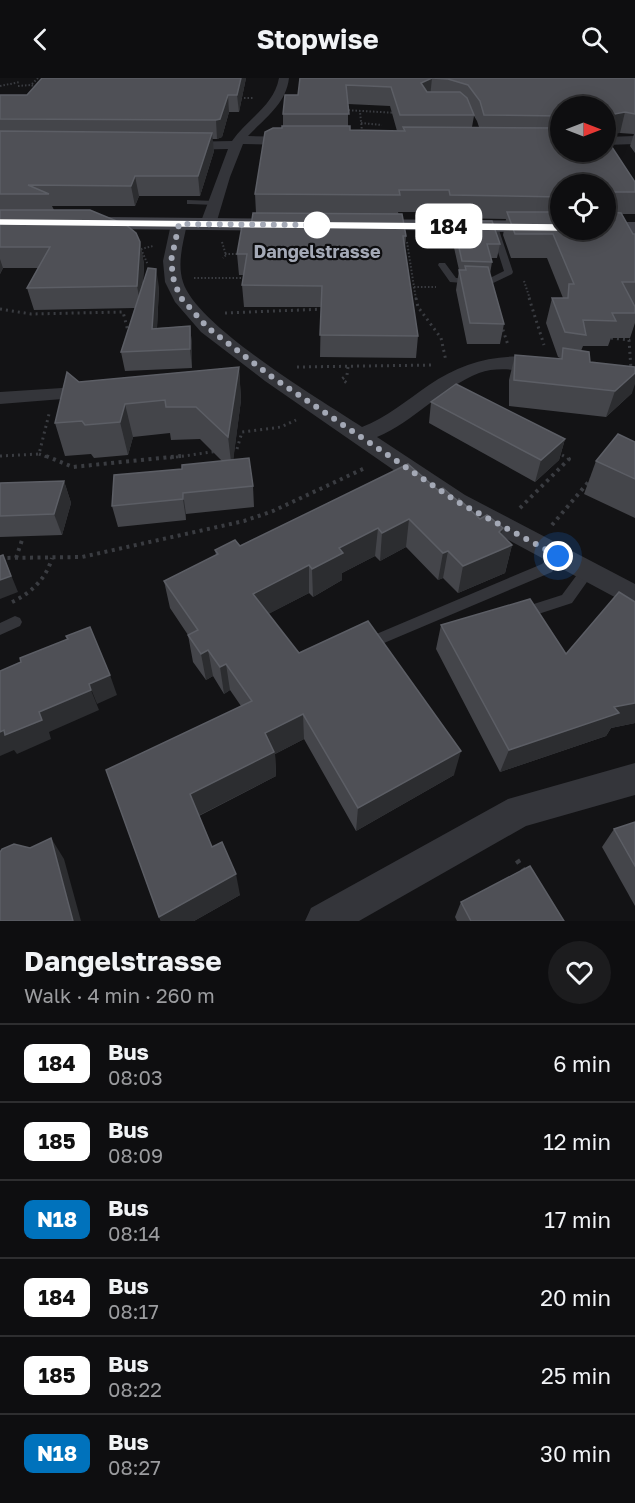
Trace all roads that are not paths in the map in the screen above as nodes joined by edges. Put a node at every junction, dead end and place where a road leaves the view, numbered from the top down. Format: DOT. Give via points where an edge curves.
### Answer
graph roads {
  1 [pos="284,78"];
  2 [pos="635,140"];
  3 [pos="309,141"];
  4 [pos="616,141"];
  5 [pos="237,142"];
  6 [pos="170,146"];
  7 [pos="190,202"];
  8 [pos="215,203"];
  9 [pos="0,222"];
  10 [pos="179,224"];
  11 [pos="208,224"];
  12 [pos="317,225"];
  13 [pos="340,225"];
  14 [pos="494,226"];
  15 [pos="550,227"];
  16 [pos="616,228"];
  17 [pos="635,228"];
  18 [pos="442,266"];
  19 [pos="254,365"];
  20 [pos="556,366"];
  21 [pos="229,371"];
  22 [pos="108,391"];
  23 [pos="0,398"];
  24 [pos="361,436"];
  25 [pos="558,556"];
  26 [pos="587,572"];
  27 [pos="635,597"];
  28 [pos="510,618"];
  29 [pos="15,622"];
  30 [pos="0,629"];
  31 [pos="379,639"];
  32 [pos="635,779"];
  33 [pos="324,921"];
  1 -- 5 [label="street" via="283,90 274,105"];
  2 -- 4 [label="street"];
  3 -- 5 [label="street"];
  5 -- 6 [label="street"];
  5 -- 8 [label="street"];
  7 -- 8 [label="lane"];
  8 -- 11 [label="street"];
  9 -- 10 [label="main road"];
  10 -- 11 [label="main road"];
  10 -- 19 [label="street" via="171,265 181,298 208,328"];
  11 -- 12 [label="main road"];
  13 -- 14 [label="main road"];
  14 -- 15 [label="main road"];
  14 -- 18 [label="lane" via="509,272 489,282 453,280"];
  16 -- 17 [label="main road"];
  19 -- 21 [label="street"];
  19 -- 24 [label="street"];
  20 -- 24 [label="street" via="497,364 464,372 379,430"];
  22 -- 23 [label="street"];
  24 -- 25 [label="street" via="456,501"];
  25 -- 26 [label="street"];
  25 -- 31 [label="lane" via="547,568"];
  26 -- 27 [label="street"];
  26 -- 28 [label="lane" via="567,599"];
  29 -- 30 [label="lane"];
  32 -- 33 [label="street" via="520,811"];
}
